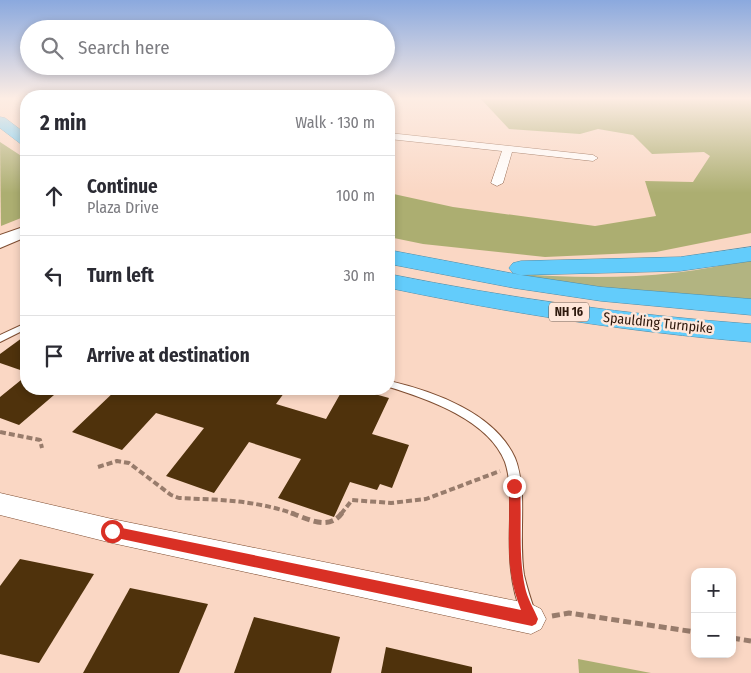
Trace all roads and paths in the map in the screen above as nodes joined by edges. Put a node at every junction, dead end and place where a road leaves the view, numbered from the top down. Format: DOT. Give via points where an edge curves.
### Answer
graph roads {
  1 [pos="395,137"];
  2 [pos="508,149"];
  3 [pos="593,158"];
  4 [pos="497,183"];
  5 [pos="20,234"];
  6 [pos="0,242"];
  7 [pos="395,249"];
  8 [pos="751,254"];
  9 [pos="395,258"];
  10 [pos="395,282"];
  11 [pos="751,307"];
  12 [pos="20,329"];
  13 [pos="751,332"];
  14 [pos="0,339"];
  15 [pos="395,386"];
  16 [pos="0,432"];
  17 [pos="42,448"];
  18 [pos="98,467"];
  19 [pos="511,467"];
  20 [pos="0,504"];
  21 [pos="532,619"];
  22 [pos="691,631"];
  23 [pos="736,639"];
  24 [pos="751,641"];
  1 -- 2 [label="street"];
  2 -- 3 [label="street"];
  2 -- 4 [label="street"];
  5 -- 6 [label="street"];
  7 -- 8 [label="highway" via="526,269 680,264"];
  9 -- 11 [label="highway, Spaulding Turnpike / NH 16" via="601,294"];
  10 -- 13 [label="highway, Spaulding Turnpike / NH 16" via="560,311"];
  12 -- 14 [label="lane"];
  15 -- 19 [label="lane" via="433,397 468,416 495,439 509,458"];
  16 -- 17 [label="path" via="40,440"];
  18 -- 19 [label="path" via="122,460 179,498 247,501 328,523 338,519 352,500 391,503 426,499"];
  19 -- 21 [label="lane" via="516,513 514,563 519,590"];
  20 -- 21 [label="street" via="112,531"];
  21 -- 22 [label="path" via="569,613"];
  23 -- 24 [label="path"];
}
